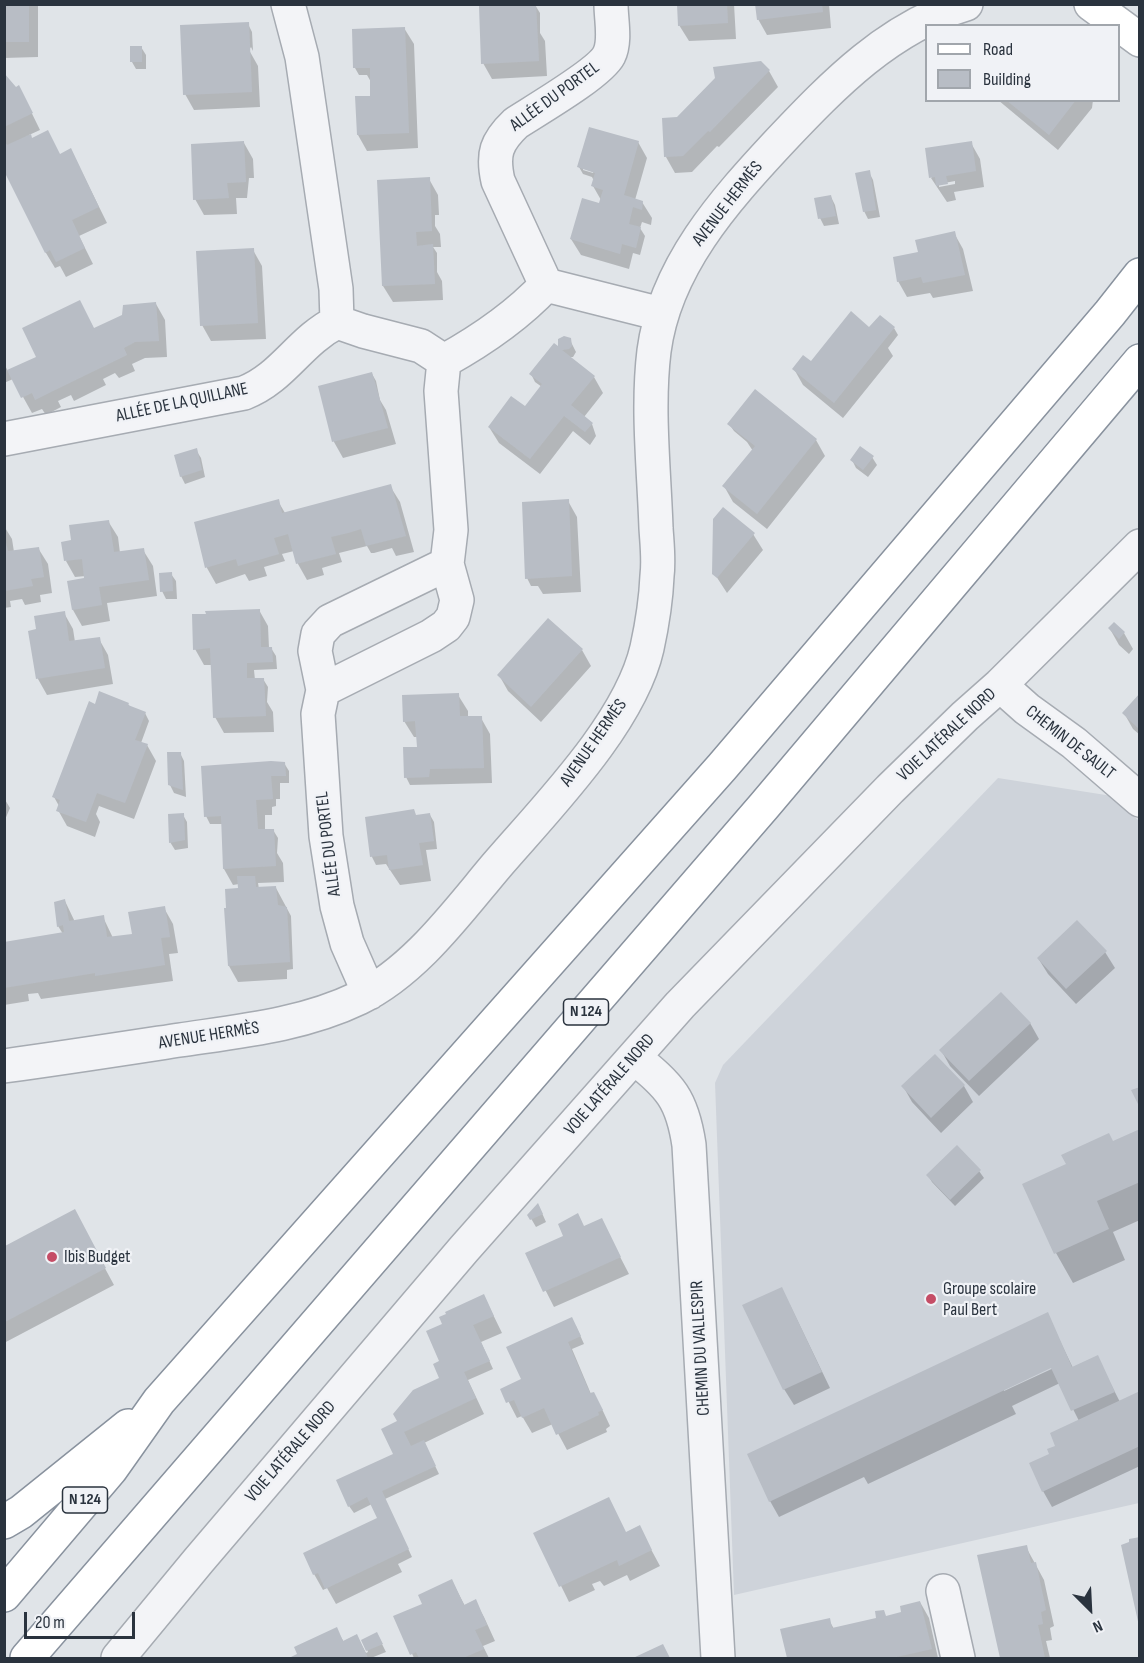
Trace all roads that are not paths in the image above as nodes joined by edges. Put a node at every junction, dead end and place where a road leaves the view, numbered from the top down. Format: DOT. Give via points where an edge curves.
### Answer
graph roads {
  1 [pos="288,4"];
  2 [pos="611,4"];
  3 [pos="966,4"];
  4 [pos="1092,4"];
  5 [pos="1119,24"];
  6 [pos="1120,25"];
  7 [pos="1140,40"];
  8 [pos="1140,275"];
  9 [pos="546,285"];
  10 [pos="661,314"];
  11 [pos="337,322"];
  12 [pos="444,361"];
  13 [pos="1140,361"];
  14 [pos="4,439"];
  15 [pos="1140,546"];
  16 [pos="447,564"];
  17 [pos="1000,686"];
  18 [pos="323,690"];
  19 [pos="1140,800"];
  20 [pos="369,993"];
  21 [pos="635,1058"];
  22 [pos="4,1066"];
  23 [pos="159,1401"];
  24 [pos="4,1522"];
  25 [pos="943,1591"];
  26 [pos="4,1594"];
  27 [pos="27,1659"];
  28 [pos="118,1659"];
  29 [pos="718,1659"];
  30 [pos="958,1659"];
  1 -- 11 [label="street" via="302,57 336,289"];
  2 -- 9 [label="street, ALLÉE DU PORTEL" via="612,42 605,60 594,72 516,123 496,148 498,181"];
  3 -- 10 [label="street, AVENUE HERMÈS" via="906,29 850,71 815,104 712,219 679,272"];
  4 -- 5 [label="main road"];
  6 -- 7 [label="main road"];
  8 -- 23 [label="main road, N 124" via="722,767"];
  9 -- 10 [label="street"];
  9 -- 12 [label="street" via="525,308"];
  10 -- 20 [label="street, AVENUE HERMÈS" via="652,383 658,573 645,654 635,679 619,713 565,787 408,965"];
  11 -- 12 [label="street" via="421,346"];
  11 -- 14 [label="street, ALLÉE DE LA QUILLANE" via="311,337 263,384 244,393"];
  12 -- 16 [label="street" via="441,390 451,531"];
  13 -- 27 [label="main road, N 124" via="764,806"];
  15 -- 17 [label="street, VOIE LATÉRALE NORD"];
  16 -- 18 [label="street" via="457,600 446,626"];
  16 -- 18 [label="street, ALLÉE DU PORTEL" via="323,627 315,651"];
  17 -- 19 [label="street, CHEMIN DE SAULT"];
  17 -- 21 [label="street, VOIE LATÉRALE NORD" via="882,797 680,1005"];
  18 -- 20 [label="street, ALLÉE DU PORTEL" via="318,714 328,848 346,943"];
  20 -- 22 [label="street, AVENUE HERMÈS" via="327,1011 257,1029"];
  21 -- 28 [label="street, VOIE LATÉRALE NORD" via="464,1249"];
  21 -- 29 [label="street, CHEMIN DU VALLESPIR" via="672,1092 686,1122"];
  23 -- 24 [label="main road"];
  23 -- 26 [label="main road, N 124" via="111,1469"];
  25 -- 30 [label="street"];
}
